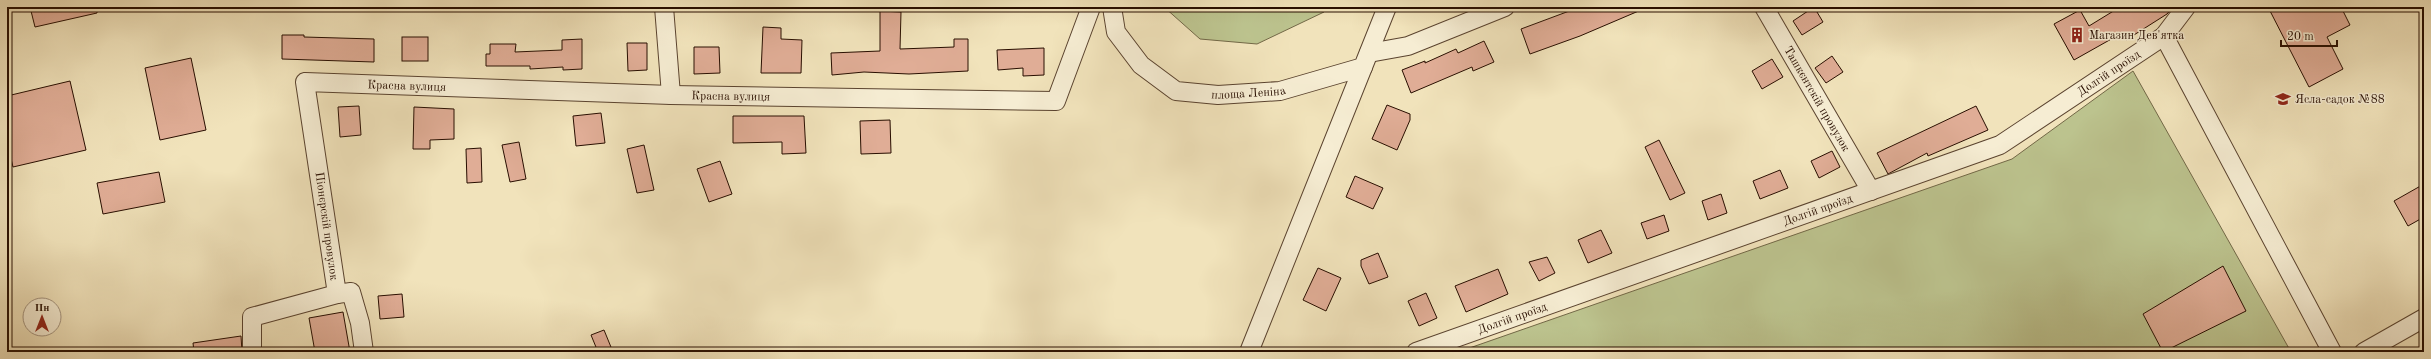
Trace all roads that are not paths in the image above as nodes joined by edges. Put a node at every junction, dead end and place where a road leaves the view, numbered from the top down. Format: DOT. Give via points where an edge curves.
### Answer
graph roads {
  1 [pos="664,7"];
  2 [pos="1091,7"];
  3 [pos="1112,7"];
  4 [pos="1387,7"];
  5 [pos="1505,7"];
  6 [pos="1764,7"];
  7 [pos="2186,7"];
  8 [pos="2164,36"];
  9 [pos="1366,60"];
  10 [pos="305,82"];
  11 [pos="671,95"];
  12 [pos="1871,191"];
  13 [pos="337,294"];
  14 [pos="2424,318"];
  15 [pos="252,352"];
  16 [pos="364,352"];
  17 [pos="1249,352"];
  18 [pos="1416,352"];
  19 [pos="2332,352"];
  20 [pos="2364,352"];
  1 -- 11 [label="street"];
  2 -- 11 [label="street, Красна вулиця" via="1056,101"];
  3 -- 9 [label="street, площа Леніна" via="1116,32 1136,60 1176,91 1218,95 1280,91"];
  4 -- 9 [label="street"];
  5 -- 9 [label="street, площа Леніна"];
  6 -- 12 [label="street, Ташкєнтскій провулок"];
  7 -- 8 [label="street, Долгій проїзд"];
  8 -- 12 [label="street, Долгій проїзд" via="2000,144"];
  8 -- 19 [label="street"];
  9 -- 17 [label="street"];
  10 -- 11 [label="street, Красна вулиця"];
  10 -- 13 [label="street, Піонєрскій провулок"];
  12 -- 18 [label="street, Долгій проїзд"];
  13 -- 15 [label="street" via="252,317"];
  13 -- 16 [label="street, Піонєрскій провулок" via="351,292 360,323"];
  14 -- 20 [label="street"];
}
